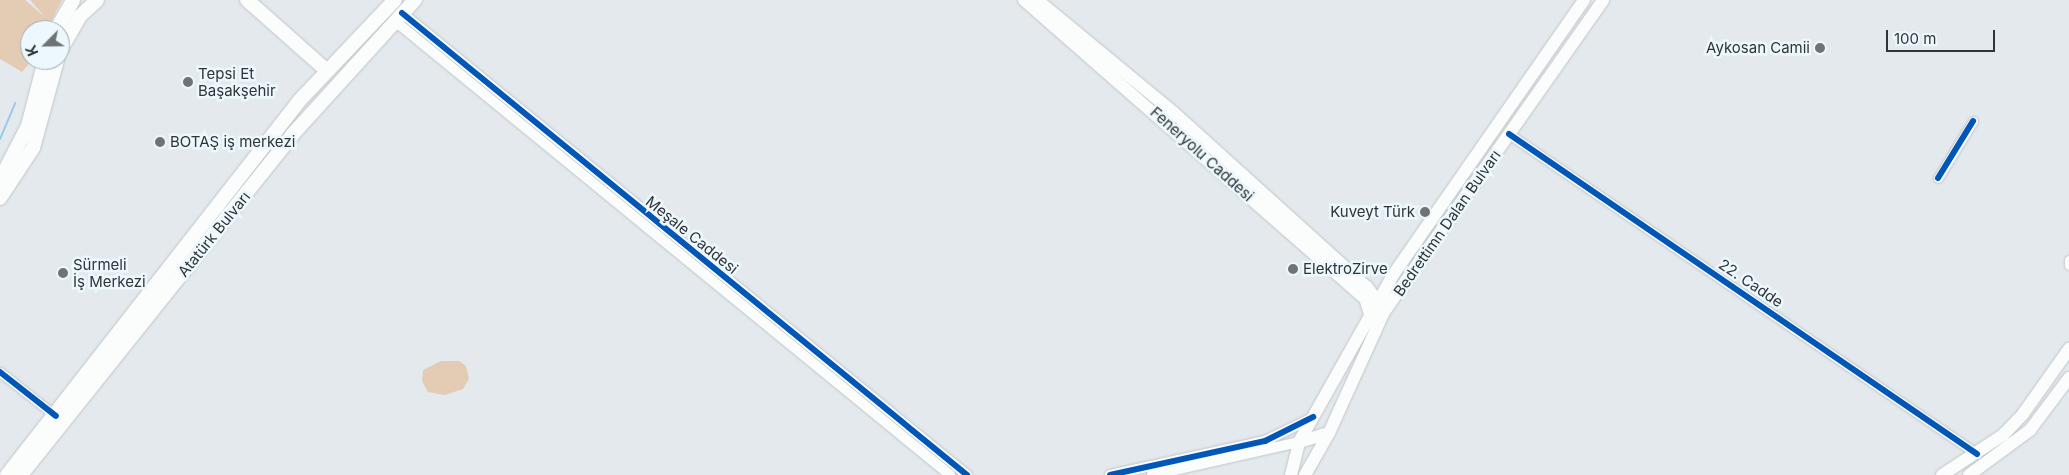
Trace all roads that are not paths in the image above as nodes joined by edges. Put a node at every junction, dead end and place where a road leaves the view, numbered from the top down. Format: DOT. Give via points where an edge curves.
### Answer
graph roads {
  1 [pos="73,0"];
  2 [pos="97,0"];
  3 [pos="247,0"];
  4 [pos="415,0"];
  5 [pos="1024,0"];
  6 [pos="1037,0"];
  7 [pos="1584,0"];
  8 [pos="1603,0"];
  9 [pos="394,1"];
  10 [pos="399,17"];
  11 [pos="62,20"];
  12 [pos="70,34"];
  13 [pos="42,70"];
  14 [pos="54,70"];
  15 [pos="326,70"];
  16 [pos="1972,121"];
  17 [pos="1509,134"];
  18 [pos="1938,178"];
  19 [pos="0,180"];
  20 [pos="0,198"];
  21 [pos="2069,260"];
  22 [pos="2069,266"];
  23 [pos="1393,275"];
  24 [pos="1365,285"];
  25 [pos="1381,307"];
  26 [pos="1370,314"];
  27 [pos="2069,349"];
  28 [pos="0,372"];
  29 [pos="2069,378"];
  30 [pos="1325,399"];
  31 [pos="1344,401"];
  32 [pos="56,416"];
  33 [pos="1313,417"];
  34 [pos="1329,433"];
  35 [pos="1299,442"];
  36 [pos="1977,454"];
  37 [pos="7,475"];
  38 [pos="21,475"];
  39 [pos="950,475"];
  40 [pos="967,475"];
  41 [pos="1110,475"];
  42 [pos="1152,475"];
  43 [pos="1291,475"];
  44 [pos="1305,475"];
  45 [pos="1942,475"];
  46 [pos="1969,475"];
  1 -- 11 [label="main road"];
  2 -- 12 [label="main road" via="80,16"];
  3 -- 15 [label="main road"];
  4 -- 10 [label="main road, Atatürk Bulvarı"];
  5 -- 26 [label="main road, Feneryolu Caddesi" via="1365,298"];
  6 -- 24 [label="main road, Feneryolu Caddesi" via="1173,112"];
  7 -- 23 [label="main road, Bedrettimn Dalan Bulvarı"];
  8 -- 17 [label="main road, Bedrettimn Dalan Bulvarı"];
  9 -- 10 [label="main road"];
  9 -- 15 [label="main road, Atatürk Bulvarı"];
  10 -- 38 [label="main road, Atatürk Bulvarı" via="292,135"];
  10 -- 39 [label="street, Meşale Caddesi"];
  10 -- 40 [label="street, Meşale Caddesi"];
  13 -- 19 [label="main road" via="28,126"];
  14 -- 20 [label="main road" via="34,148"];
  15 -- 32 [label="main road, Atatürk Bulvarı"];
  16 -- 18 [label="street"];
  17 -- 25 [label="main road, Bedrettimn Dalan Bulvarı"];
  17 -- 36 [label="street, 22. Cadde"];
  21 -- 22 [label="street"];
  23 -- 24 [label="main road" via="1387,283"];
  23 -- 25 [label="main road, Bedrettimn Dalan Bulvarı"];
  24 -- 25 [label="main road, Feneryolu Caddesi"];
  25 -- 26 [label="main road, Bedrettimn Dalan Bulvarı"];
  25 -- 31 [label="main road, Bedrettimn Dalan Bulvarı"];
  26 -- 30 [label="main road, Bedrettimn Dalan Bulvarı"];
  27 -- 36 [label="main road" via="2023,414"];
  28 -- 32 [label="street"];
  29 -- 46 [label="main road" via="2030,430"];
  30 -- 31 [label="main road" via="1331,408"];
  30 -- 33 [label="main road, Bedrettimn Dalan Bulvarı"];
  31 -- 34 [label="main road, Bedrettimn Dalan Bulvarı"];
  32 -- 37 [label="main road, Atatürk Bulvarı"];
  33 -- 34 [label="main road" via="1331,421"];
  33 -- 35 [label="main road, Bedrettimn Dalan Bulvarı"];
  33 -- 41 [label="street" via="1265,441"];
  34 -- 35 [label="main road"];
  34 -- 44 [label="main road, Bedrettimn Dalan Bulvarı"];
  35 -- 42 [label="street"];
  35 -- 43 [label="main road, Bedrettimn Dalan Bulvarı"];
  36 -- 45 [label="main road"];
}
